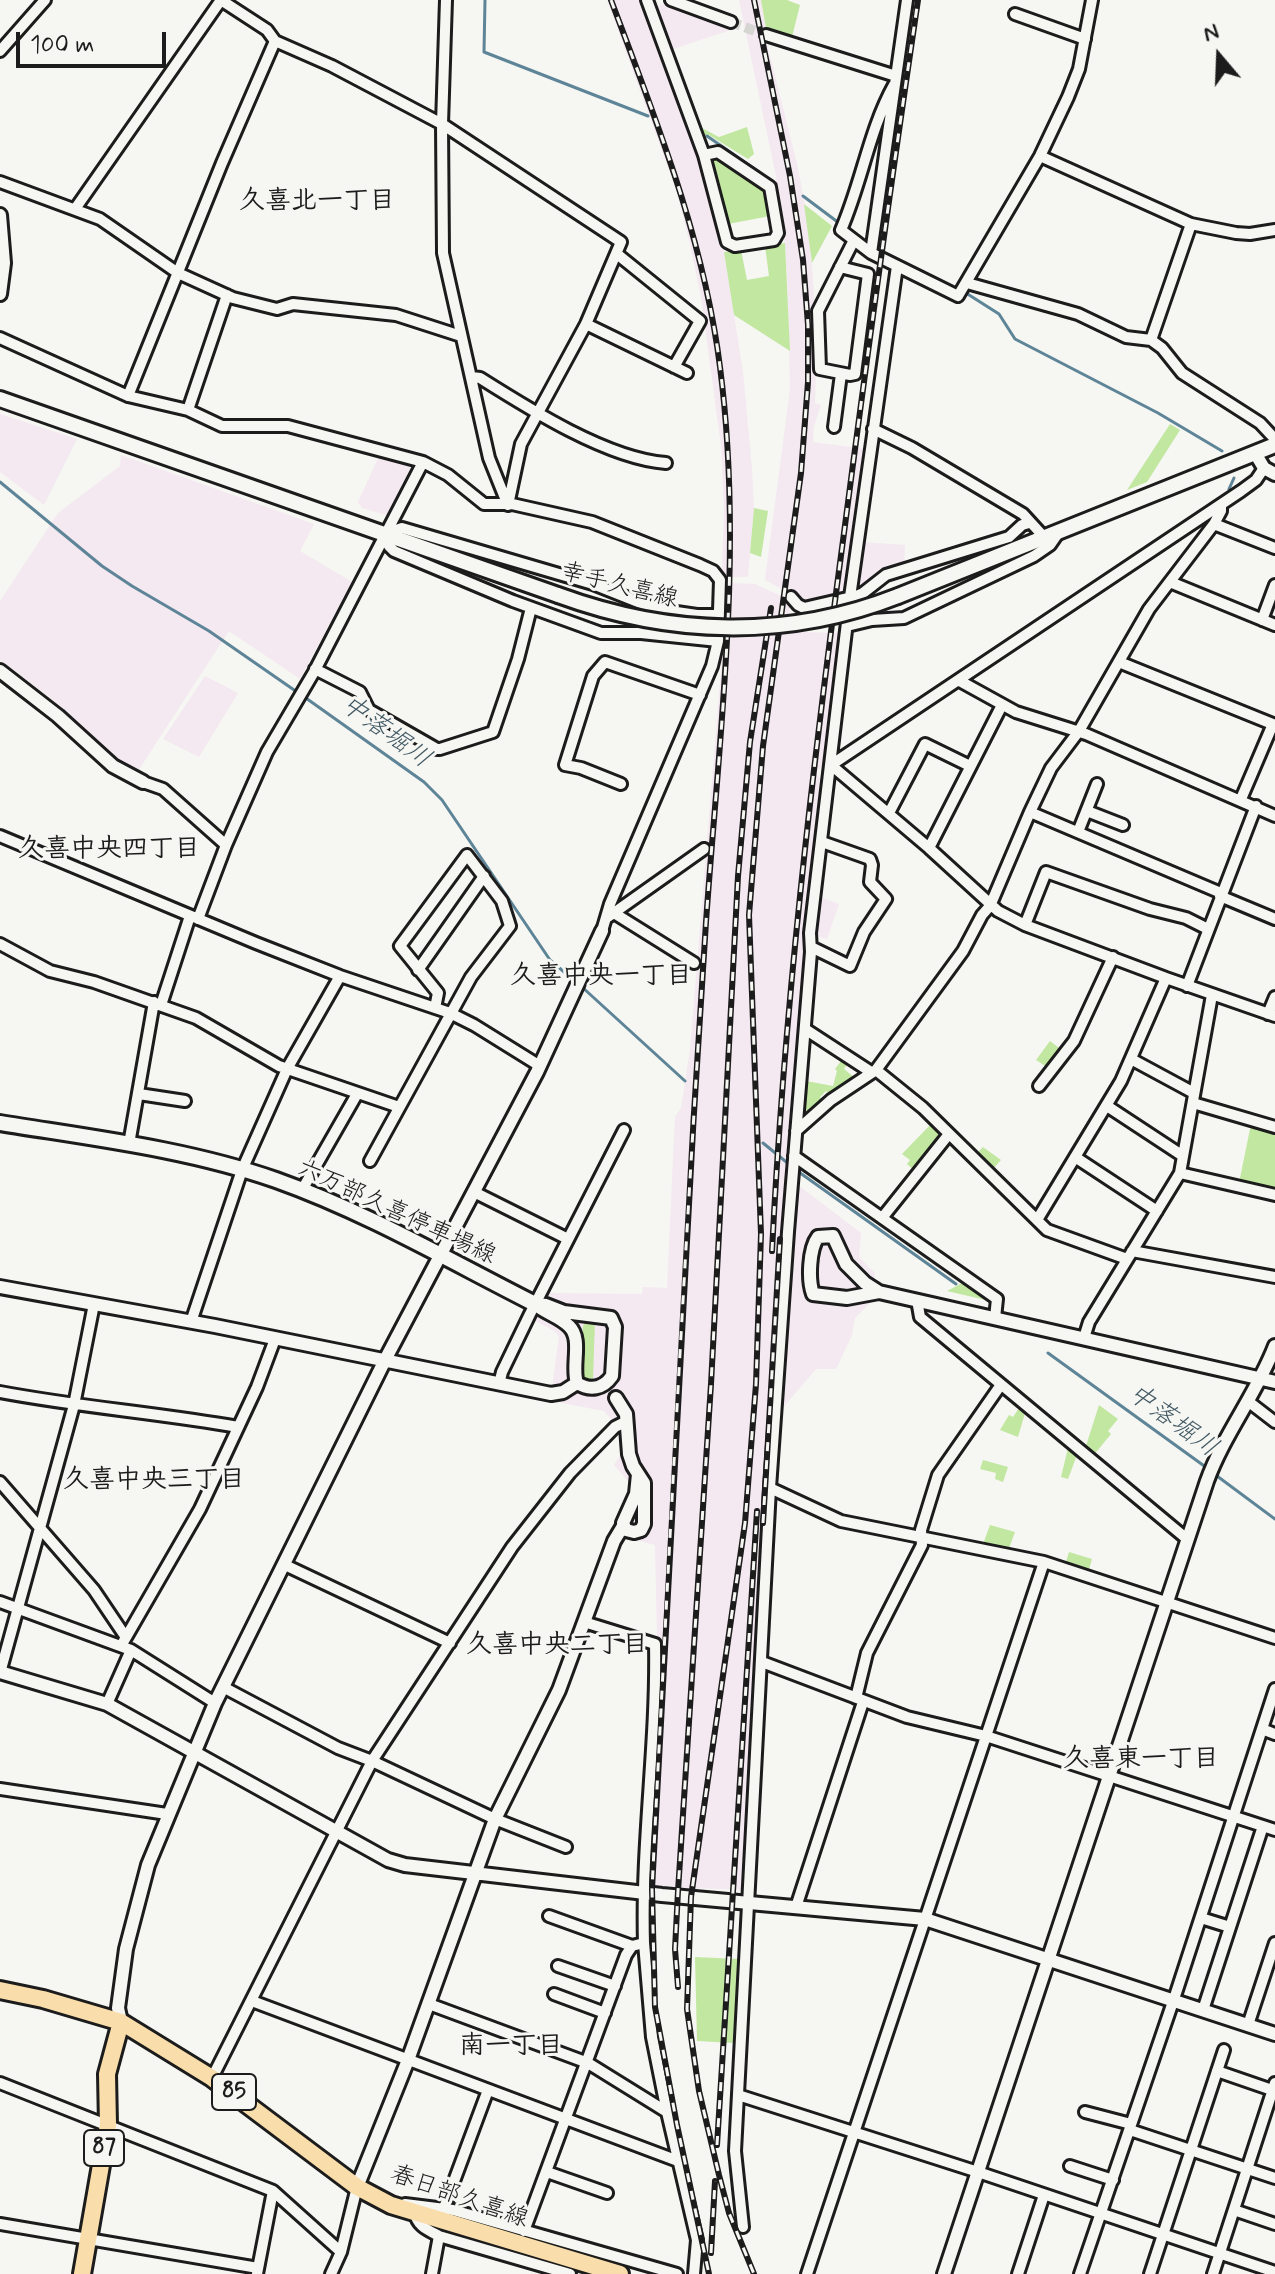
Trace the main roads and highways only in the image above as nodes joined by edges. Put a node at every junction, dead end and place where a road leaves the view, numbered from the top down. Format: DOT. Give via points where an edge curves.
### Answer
graph roads {
  1 [pos="0,399"];
  2 [pos="1275,442"];
  3 [pos="0,1123"];
  4 [pos="535,1304"];
  5 [pos="0,1990"];
  6 [pos="121,2022"];
  7 [pos="82,2274"];
  8 [pos="620,2274"];
  1 -- 2 [label="main road, 幸手久喜線, bridge" via="605,611 677,626 731,629 824,618 898,596"];
  3 -- 4 [label="main road, 六万部久喜停車場線" via="129,1144 302,1190"];
  5 -- 6 [label="main road, 春日部久喜線 / 85"];
  6 -- 7 [label="main road, 87" via="107,2074 108,2125"];
  6 -- 8 [label="main road, 春日部久喜線 / 85" via="212,2078 357,2187 391,2205"];
}
